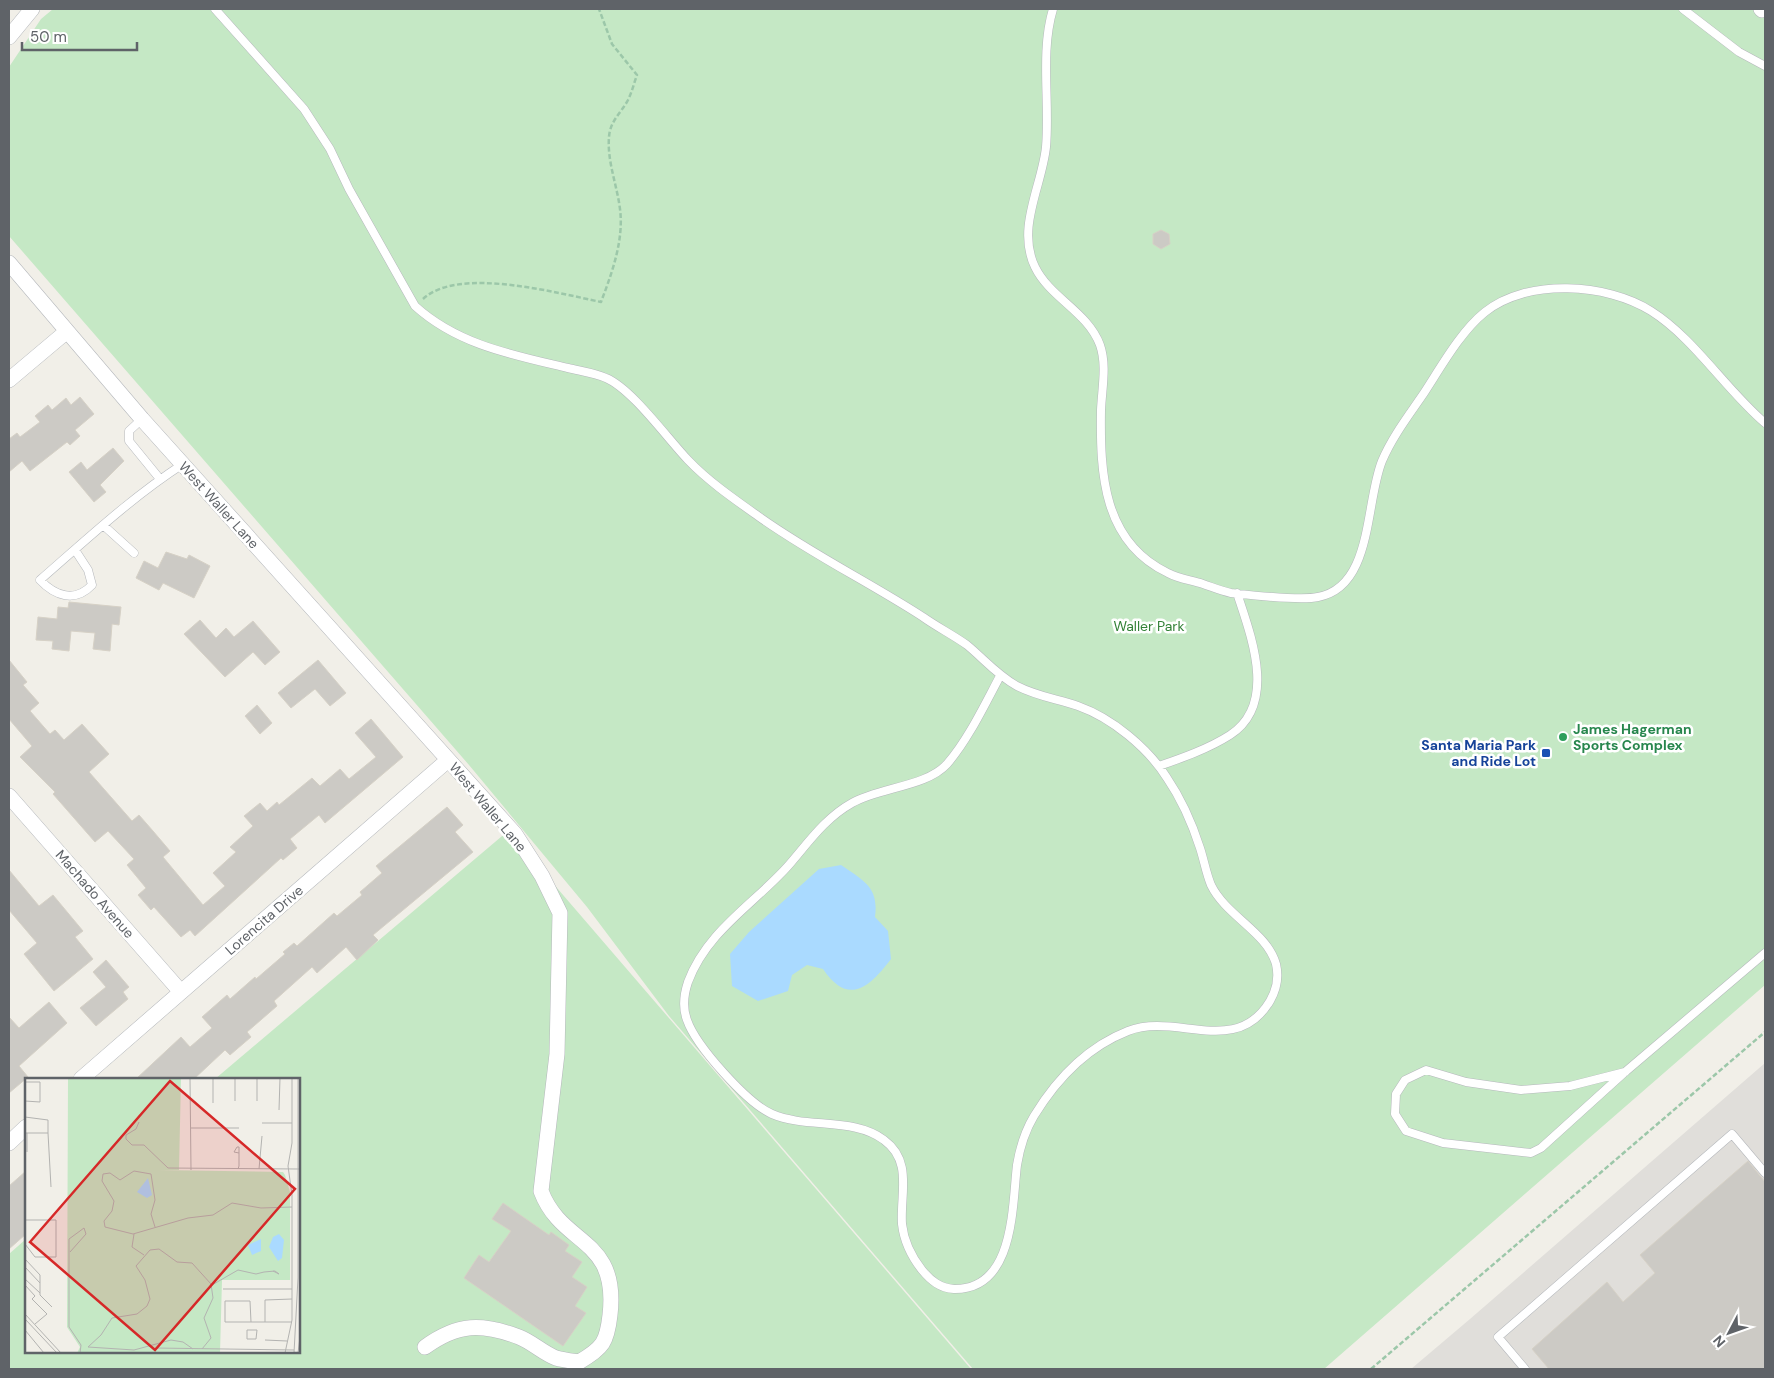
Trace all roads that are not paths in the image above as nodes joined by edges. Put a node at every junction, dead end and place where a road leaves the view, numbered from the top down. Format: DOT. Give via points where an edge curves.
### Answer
graph roads {
  1 [pos="32,9"];
  2 [pos="215,9"];
  3 [pos="1052,9"];
  4 [pos="1683,9"];
  5 [pos="9,37"];
  6 [pos="1765,66"];
  7 [pos="9,264"];
  8 [pos="66,332"];
  9 [pos="9,380"];
  10 [pos="142,418"];
  11 [pos="1765,423"];
  12 [pos="183,464"];
  13 [pos="160,478"];
  14 [pos="103,525"];
  15 [pos="75,550"];
  16 [pos="134,553"];
  17 [pos="1237,593"];
  18 [pos="1000,676"];
  19 [pos="448,760"];
  20 [pos="1159,766"];
  21 [pos="9,796"];
  22 [pos="1765,953"];
  23 [pos="180,992"];
  24 [pos="1625,1072"];
  25 [pos="82,1078"];
  26 [pos="25,1128"];
  27 [pos="9,1143"];
  28 [pos="1765,1173"];
  29 [pos="425,1347"];
  30 [pos="1525,1369"];
  1 -- 5 [label="street"];
  2 -- 18 [label="lane" via="304,110 330,149 349,190 415,306 430,320 484,346 606,378 632,399 694,466 736,500 826,560 970,648"];
  3 -- 17 [label="lane" via="1047,46 1046,150 1028,229 1028,245 1034,266 1045,283 1090,328 1100,345 1104,368 1101,448 1108,502 1129,545 1147,561 1171,575"];
  4 -- 6 [label="lane" via="1739,52"];
  7 -- 8 [label="street, West Waller Lane"];
  8 -- 9 [label="street"];
  8 -- 10 [label="street, West Waller Lane"];
  10 -- 12 [label="street, West Waller Lane"];
  10 -- 13 [label="lane" via="129,431 129,440"];
  11 -- 17 [label="lane" via="1671,326 1650,310 1611,294 1582,290 1537,290 1511,298 1485,311 1453,348 1391,443 1380,466 1366,536 1347,582 1334,592 1317,598"];
  12 -- 13 [label="lane"];
  12 -- 19 [label="street, West Waller Lane"];
  13 -- 14 [label="lane"];
  14 -- 15 [label="lane"];
  14 -- 16 [label="lane"];
  15 -- 15 [label="lane" via="40,580 50,590 70,596 84,594 92,585 88,570"];
  17 -- 20 [label="lane" via="1255,656 1257,687 1254,705 1246,720 1231,735"];
  18 -- 20 [label="lane" via="1043,697 1084,708 1140,746"];
  18 -- 20 [label="lane" via="942,769 914,782 868,795 832,817 791,863 716,935 685,990 686,1019 697,1039 736,1086 766,1112 879,1135 894,1148 904,1177 902,1218 906,1241 932,1283 950,1289 972,1286 987,1277 1002,1259 1012,1218 1024,1132 1063,1076 1088,1054 1120,1034 1147,1026 1220,1033 1239,1028 1256,1018 1268,1005 1276,987 1278,972 1274,957 1213,888 1189,816"];
  19 -- 23 [label="street, Lorencita Drive"];
  19 -- 29 [label="street, West Waller Lane" via="515,834 542,876 560,913 557,1054 541,1191 546,1205 564,1226 592,1247 606,1266 612,1302 608,1337 593,1354 579,1362 556,1358 520,1337 465,1326 440,1336"];
  21 -- 23 [label="street, Machado Avenue"];
  22 -- 24 [label="lane"];
  23 -- 25 [label="street, Lorencita Drive"];
  24 -- 24 [label="lane" via="1570,1086 1521,1090 1466,1082 1426,1070 1405,1080 1396,1094 1395,1114 1406,1131 1443,1143 1531,1153 1541,1148"];
  26 -- 27 [label="street"];
  28 -- 30 [label="lane" via="1732,1134 1498,1337"];
}
